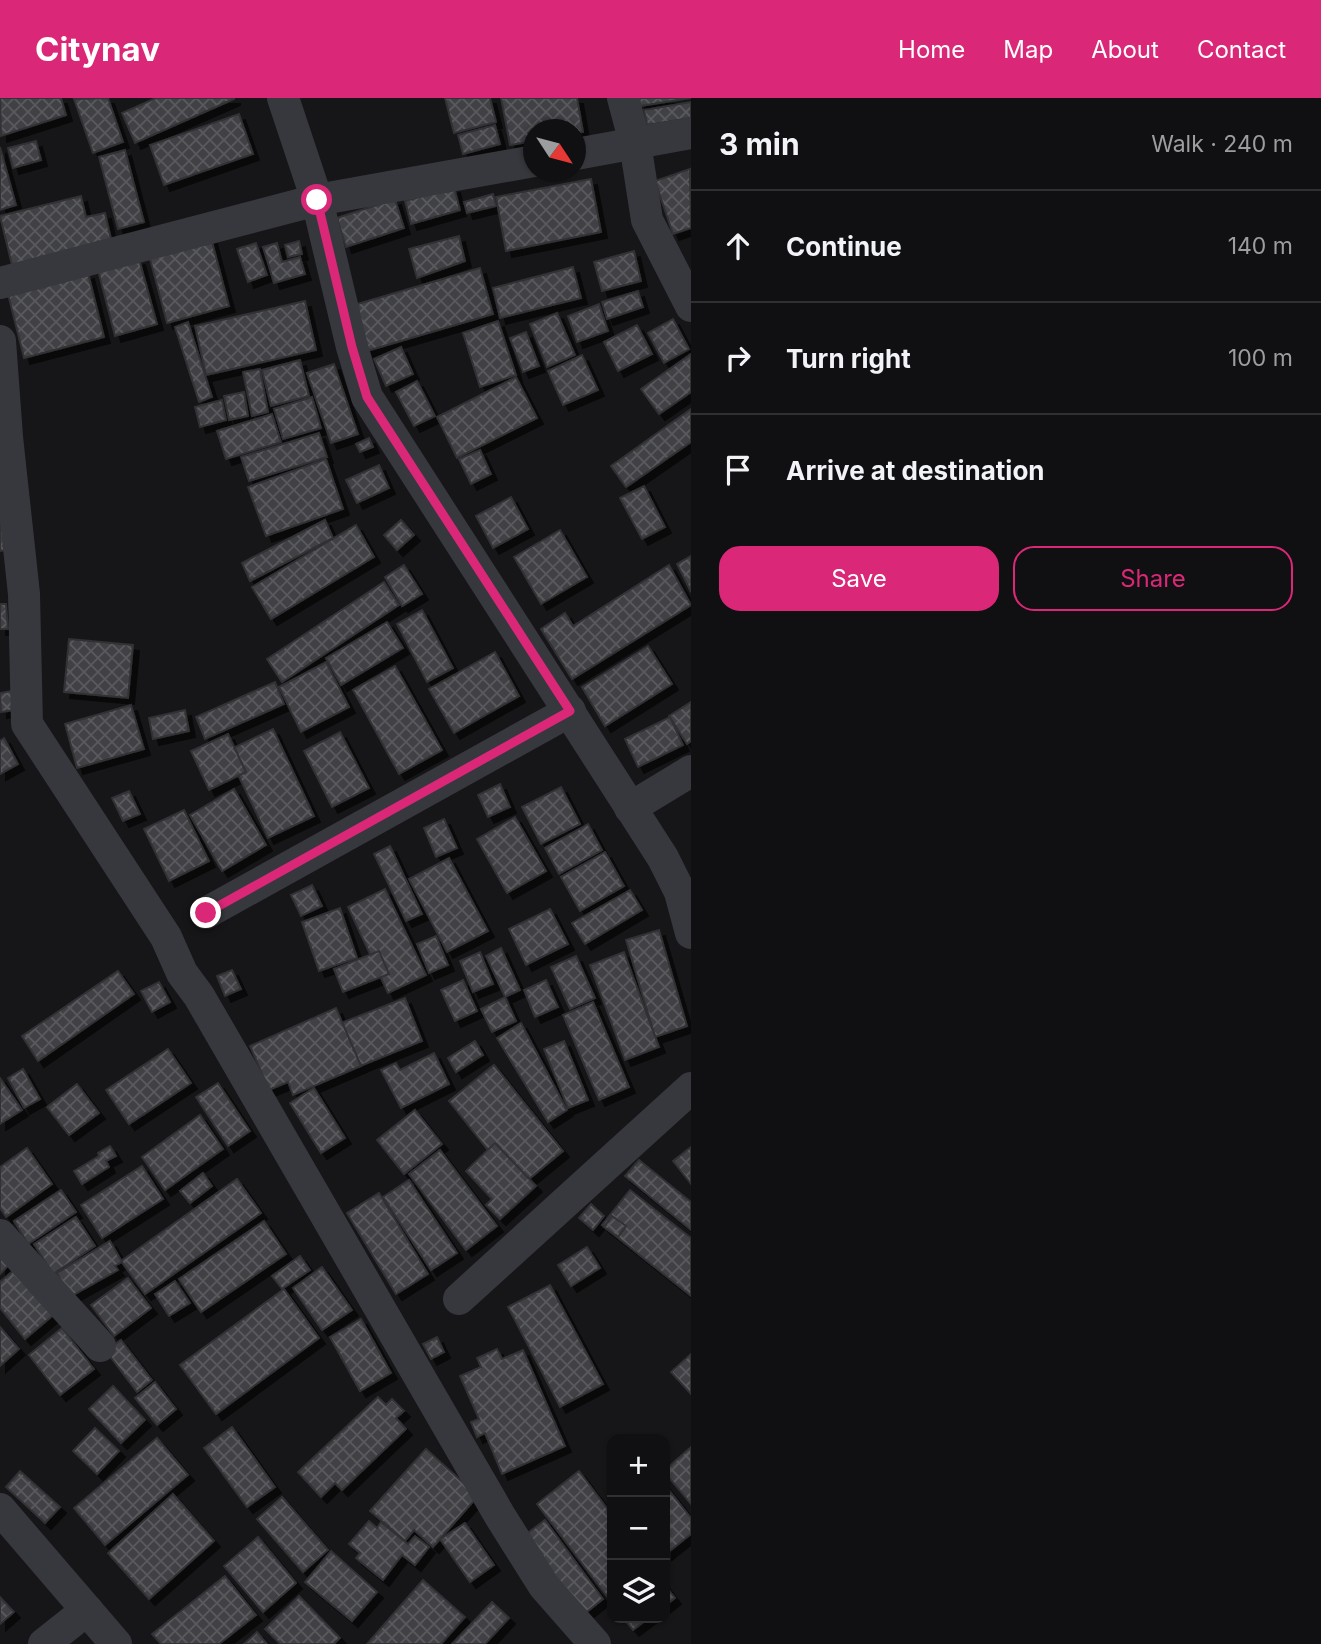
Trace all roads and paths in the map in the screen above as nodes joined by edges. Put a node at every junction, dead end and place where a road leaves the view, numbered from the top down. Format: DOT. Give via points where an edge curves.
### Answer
graph roads {
  1 [pos="283,98"];
  2 [pos="623,98"];
  3 [pos="691,133"];
  4 [pos="635,143"];
  5 [pos="586,152"];
  6 [pos="523,163"];
  7 [pos="317,200"];
  8 [pos="0,283"];
  9 [pos="691,306"];
  10 [pos="0,341"];
  11 [pos="570,711"];
  12 [pos="13,727"];
  13 [pos="691,771"];
  14 [pos="630,808"];
  15 [pos="206,913"];
  16 [pos="691,933"];
  17 [pos="691,1088"];
  18 [pos="0,1235"];
  19 [pos="459,1299"];
  20 [pos="100,1346"];
  21 [pos="0,1509"];
  22 [pos="87,1609"];
  23 [pos="44,1644"];
  24 [pos="116,1644"];
  25 [pos="595,1644"];
  1 -- 7 [label="street"];
  2 -- 4 [label="street"];
  3 -- 4 [label="street"];
  4 -- 5 [label="street"];
  4 -- 9 [label="street" via="647,220"];
  6 -- 7 [label="street"];
  7 -- 8 [label="street"];
  7 -- 11 [label="street" via="367,397"];
  10 -- 12 [label="street" via="24,594"];
  11 -- 14 [label="street"];
  11 -- 15 [label="street"];
  12 -- 25 [label="street" via="166,937 182,973 500,1516 544,1586"];
  13 -- 14 [label="street"];
  14 -- 16 [label="street" via="680,892"];
  17 -- 19 [label="street"];
  18 -- 20 [label="street"];
  21 -- 22 [label="street"];
  22 -- 23 [label="street"];
  22 -- 24 [label="street"];
}
